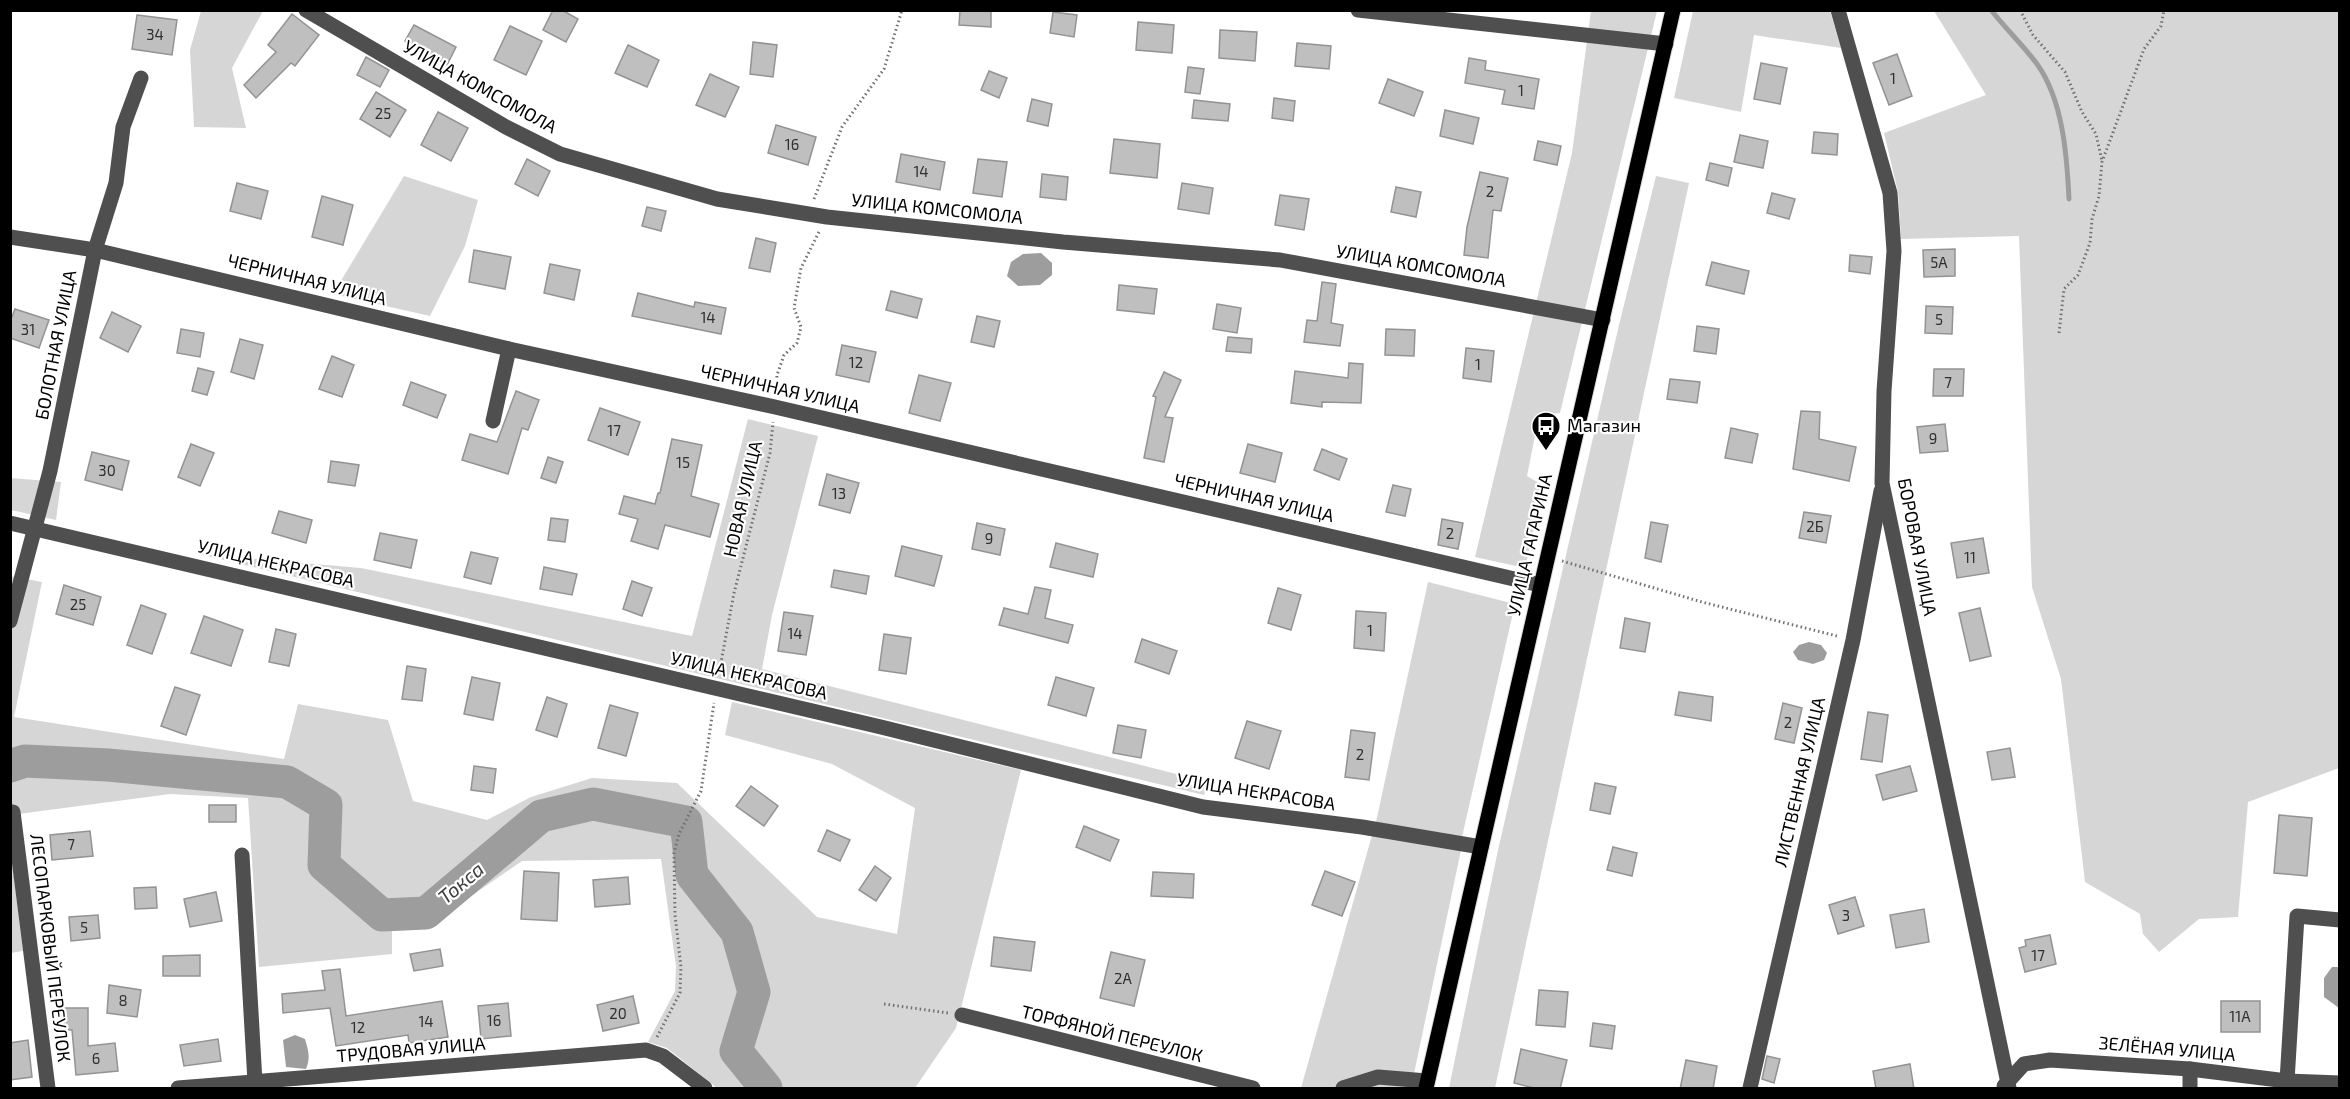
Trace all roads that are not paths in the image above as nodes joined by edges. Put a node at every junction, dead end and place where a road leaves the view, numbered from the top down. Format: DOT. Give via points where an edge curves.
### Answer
graph roads {
  1 [pos="306,10"];
  2 [pos="1358,10"];
  3 [pos="1673,10"];
  4 [pos="1838,10"];
  5 [pos="1666,44"];
  6 [pos="141,78"];
  7 [pos="10,237"];
  8 [pos="95,250"];
  9 [pos="1603,320"];
  10 [pos="508,349"];
  11 [pos="493,421"];
  12 [pos="1882,483"];
  13 [pos="10,524"];
  14 [pos="33,529"];
  15 [pos="1540,585"];
  16 [pos="10,621"];
  17 [pos="13,812"];
  18 [pos="1481,848"];
  19 [pos="242,855"];
  20 [pos="2340,920"];
  21 [pos="962,1015"];
  22 [pos="2190,1069"];
  23 [pos="2287,1081"];
  24 [pos="255,1082"];
  25 [pos="2340,1083"];
  26 [pos="1426,1085"];
  27 [pos="2006,1086"];
  28 [pos="48,1089"];
  29 [pos="178,1089"];
  30 [pos="705,1089"];
  31 [pos="1253,1089"];
  32 [pos="1343,1089"];
  33 [pos="1750,1089"];
  34 [pos="2190,1089"];
  1 -- 9 [label="street, УЛИЦА КОМСОМОЛА" via="506,127 560,154 717,199 808,215 1281,260"];
  2 -- 5 [label="street"];
  3 -- 5 [label="main road, УЛИЦА ГАГАРИНА"];
  4 -- 12 [label="street, БОРОВАЯ УЛИЦА" via="1890,194 1894,251"];
  5 -- 9 [label="main road, УЛИЦА ГАГАРИНА"];
  6 -- 8 [label="street, БОЛОТНАЯ УЛИЦА" via="123,127 116,183"];
  7 -- 8 [label="street, ЧЕРНИЧНАЯ УЛИЦА"];
  8 -- 10 [label="street, ЧЕРНИЧНАЯ УЛИЦА"];
  8 -- 14 [label="street, БОЛОТНАЯ УЛИЦА" via="50,471"];
  9 -- 15 [label="main road, УЛИЦА ГАГАРИНА"];
  10 -- 11 [label="street"];
  10 -- 15 [label="street, ЧЕРНИЧНАЯ УЛИЦА"];
  12 -- 27 [label="street, БОРОВАЯ УЛИЦА"];
  12 -- 33 [label="street, ЛИСТВЕННАЯ УЛИЦА" via="1853,640"];
  13 -- 14 [label="street, УЛИЦА НЕКРАСОВА"];
  14 -- 16 [label="street, БОЛОТНАЯ УЛИЦА"];
  14 -- 18 [label="street, УЛИЦА НЕКРАСОВА" via="881,727 1203,807 1362,827"];
  15 -- 18 [label="main road, УЛИЦА ГАГАРИНА"];
  17 -- 28 [label="street, ЛЕСОПАРКОВЫЙ ПЕРЕУЛОК"];
  18 -- 26 [label="main road, УЛИЦА ГАГАРИНА"];
  19 -- 24 [label="street"];
  20 -- 23 [label="street" via="2297,916"];
  21 -- 31 [label="street, ТОРФЯНОЙ ПЕРЕУЛОК"];
  22 -- 23 [label="street, ЗЕЛЁНАЯ УЛИЦА"];
  22 -- 27 [label="street, ЗЕЛЁНАЯ УЛИЦА" via="2050,1060 2024,1064"];
  22 -- 34 [label="street"];
  23 -- 25 [label="street, ЗЕЛЁНАЯ УЛИЦА"];
  24 -- 29 [label="street, ТРУДОВАЯ УЛИЦА"];
  24 -- 30 [label="street, ТРУДОВАЯ УЛИЦА" via="646,1050 663,1056"];
  26 -- 32 [label="street" via="1378,1077"];
}
